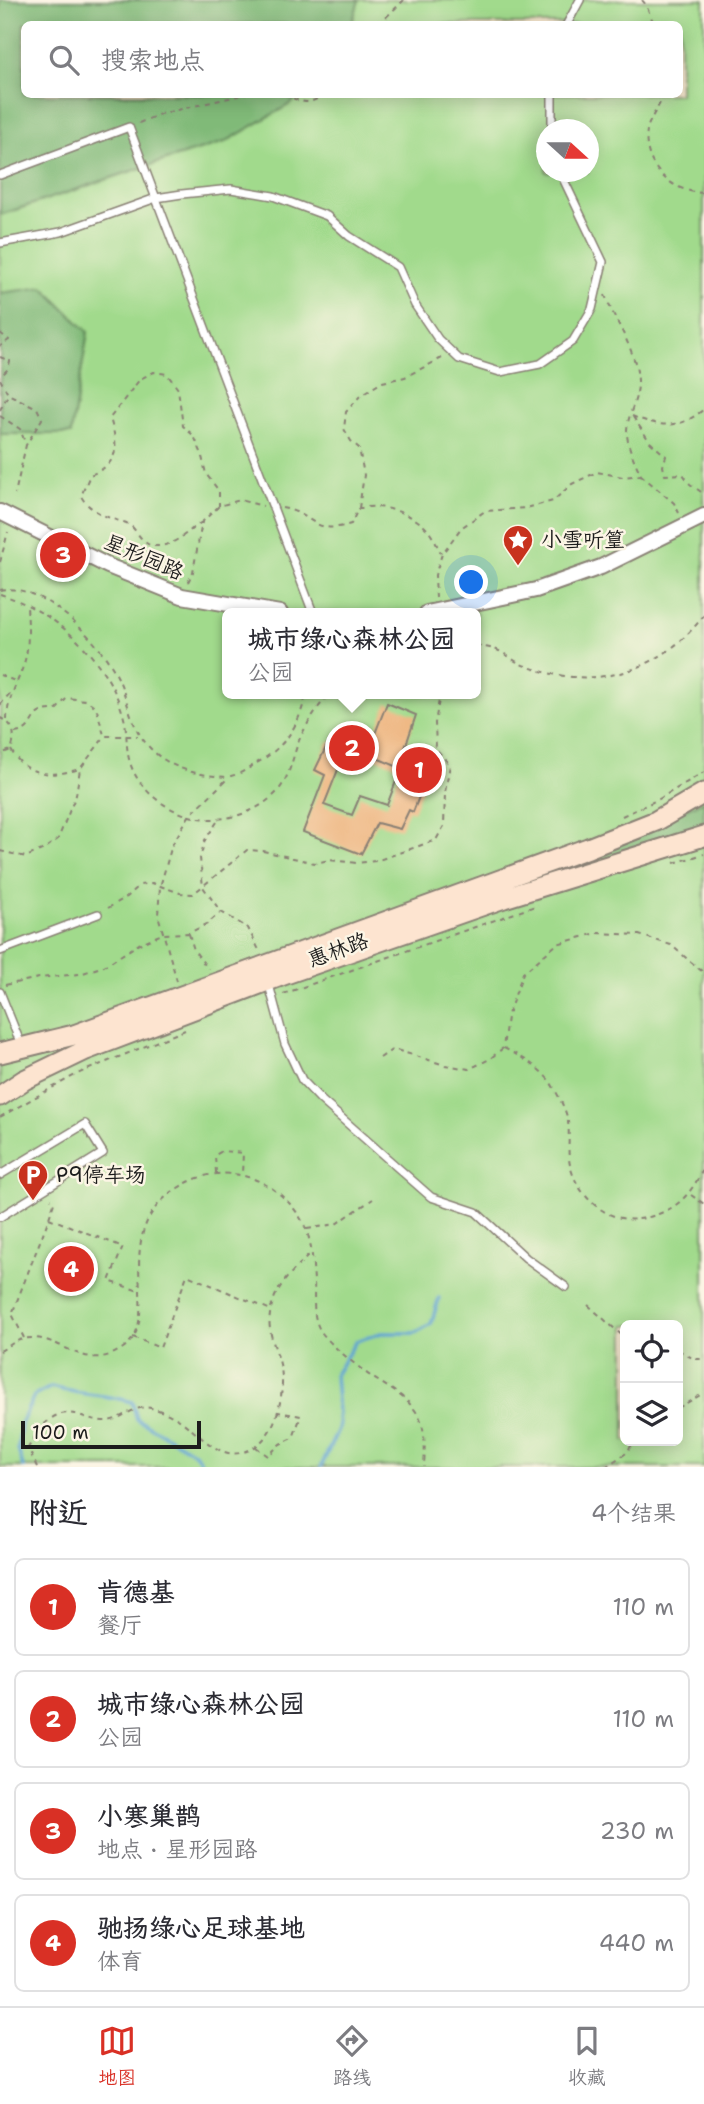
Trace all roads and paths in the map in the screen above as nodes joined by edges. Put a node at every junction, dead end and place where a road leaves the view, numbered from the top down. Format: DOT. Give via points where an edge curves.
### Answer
graph roads {
  1 [pos="404,0"];
  2 [pos="579,0"];
  3 [pos="642,0"];
  4 [pos="382,21"];
  5 [pos="568,21"];
  6 [pos="652,21"];
  7 [pos="229,98"];
  8 [pos="292,98"];
  9 [pos="320,98"];
  10 [pos="551,98"];
  11 [pos="662,98"];
  12 [pos="552,119"];
  13 [pos="129,127"];
  14 [pos="0,175"];
  15 [pos="565,182"];
  16 [pos="704,193"];
  17 [pos="156,198"];
  18 [pos="0,243"];
  19 [pos="600,273"];
  20 [pos="0,333"];
  21 [pos="0,346"];
  22 [pos="452,352"];
  23 [pos="0,357"];
  24 [pos="0,378"];
  25 [pos="8,394"];
  26 [pos="704,409"];
  27 [pos="0,410"];
  28 [pos="631,415"];
  29 [pos="0,416"];
  30 [pos="26,445"];
  31 [pos="640,475"];
  32 [pos="15,494"];
  33 [pos="704,494"];
  34 [pos="219,506"];
  35 [pos="271,508"];
  36 [pos="358,509"];
  37 [pos="680,513"];
  38 [pos="6,514"];
  39 [pos="704,516"];
  40 [pos="202,522"];
  41 [pos="442,554"];
  42 [pos="0,562"];
  43 [pos="0,592"];
  44 [pos="182,596"];
  45 [pos="27,603"];
  46 [pos="251,608"];
  47 [pos="311,608"];
  48 [pos="432,608"];
  49 [pos="455,608"];
  50 [pos="704,615"];
  51 [pos="481,646"];
  52 [pos="0,675"];
  53 [pos="16,682"];
  54 [pos="11,691"];
  55 [pos="305,699"];
  56 [pos="327,699"];
  57 [pos="439,699"];
  58 [pos="0,705"];
  59 [pos="0,718"];
  60 [pos="7,720"];
  61 [pos="15,733"];
  62 [pos="104,736"];
  63 [pos="140,736"];
  64 [pos="126,737"];
  65 [pos="11,750"];
  66 [pos="0,754"];
  67 [pos="80,769"];
  68 [pos="229,777"];
  69 [pos="704,793"];
  70 [pos="188,816"];
  71 [pos="218,821"];
  72 [pos="704,836"];
  73 [pos="0,851"];
  74 [pos="704,854"];
  75 [pos="671,864"];
  76 [pos="160,887"];
  77 [pos="203,887"];
  78 [pos="549,901"];
  79 [pos="222,912"];
  80 [pos="98,914"];
  81 [pos="189,933"];
  82 [pos="162,934"];
  83 [pos="0,951"];
  84 [pos="209,970"];
  85 [pos="704,973"];
  86 [pos="267,974"];
  87 [pos="177,981"];
  88 [pos="0,989"];
  89 [pos="192,1027"];
  90 [pos="22,1048"];
  91 [pos="503,1048"];
  92 [pos="0,1053"];
  93 [pos="380,1058"];
  94 [pos="0,1096"];
  95 [pos="0,1117"];
  96 [pos="704,1168"];
  97 [pos="216,1174"];
  98 [pos="0,1175"];
  99 [pos="242,1175"];
  100 [pos="46,1189"];
  101 [pos="690,1194"];
  102 [pos="373,1199"];
  103 [pos="704,1204"];
  104 [pos="0,1217"];
  105 [pos="49,1219"];
  106 [pos="306,1229"];
  107 [pos="311,1253"];
  108 [pos="566,1287"];
  109 [pos="140,1292"];
  110 [pos="588,1305"];
  111 [pos="272,1310"];
  112 [pos="620,1334"];
  113 [pos="132,1336"];
  114 [pos="24,1338"];
  115 [pos="0,1351"];
  116 [pos="683,1353"];
  117 [pos="704,1359"];
  118 [pos="704,1393"];
  119 [pos="683,1405"];
  120 [pos="277,1412"];
  121 [pos="256,1446"];
  122 [pos="631,1446"];
  123 [pos="37,1467"];
  124 [pos="424,1467"];
  125 [pos="605,1467"];
  1 -- 4 [label="path"];
  2 -- 5 [label="lane"];
  3 -- 6 [label="path"];
  7 -- 13 [label="path" via="160,114"];
  8 -- 9 [label="path" via="314,102"];
  10 -- 12 [label="lane"];
  11 -- 16 [label="path" via="647,128 648,152 656,170 674,187"];
  13 -- 14 [label="lane"];
  13 -- 17 [label="lane"];
  15 -- 19 [label="lane" via="603,262"];
  17 -- 18 [label="lane" via="61,232"];
  17 -- 22 [label="lane" via="231,189 273,196 327,216 398,267 415,305"];
  17 -- 35 [label="lane"];
  19 -- 22 [label="lane" via="592,309 573,341 540,364 500,372 459,359"];
  19 -- 28 [label="path" via="638,379"];
  20 -- 21 [label="path" via="9,340"];
  22 -- 36 [label="path" via="405,377 382,382 346,412 344,429 359,448 364,475"];
  23 -- 24 [label="path" via="9,361"];
  24 -- 25 [label="path"];
  25 -- 27 [label="path"];
  25 -- 30 [label="path" via="37,408 42,419"];
  26 -- 28 [label="path" via="667,426"];
  28 -- 31 [label="path" via="626,431"];
  28 -- 33 [label="path" via="666,456 665,474 683,474"];
  29 -- 30 [label="path" via="20,429"];
  30 -- 32 [label="path"];
  31 -- 37 [label="path"];
  31 -- 41 [label="path" via="597,472 572,484 553,501 485,511 461,528"];
  34 -- 35 [label="path" via="240,500"];
  34 -- 40 [label="path"];
  34 -- 40 [label="path" via="219,491 205,474 194,436 183,426 178,389 167,374 154,372 141,379 110,418 116,450 111,462 90,475 81,496 97,511 130,524 152,547 180,539"];
  35 -- 36 [label="path" via="300,512 324,528 334,529 351,524"];
  35 -- 47 [label="lane"];
  36 -- 41 [label="path" via="368,506 414,520 426,528"];
  38 -- 42 [label="path"];
  38 -- 44 [label="street, 星形园路" via="108,566"];
  39 -- 49 [label="street" via="601,567 536,590"];
  40 -- 44 [label="path" via="193,572"];
  41 -- 48 [label="path"];
  43 -- 45 [label="path"];
  43 -- 63 [label="path" via="9,588 34,594 82,631 118,677"];
  44 -- 46 [label="street, 星形园路"];
  45 -- 53 [label="path" via="26,655"];
  45 -- 64 [label="path" via="74,635 103,671 117,695"];
  50 -- 51 [label="path" via="689,636 661,657 596,679 560,677"];
  52 -- 53 [label="path"];
  53 -- 54 [label="path"];
  54 -- 58 [label="path"];
  54 -- 60 [label="path"];
  55 -- 68 [label="path" via="276,753"];
  56 -- 71 [label="path" via="300,738 275,795 250,811"];
  57 -- 77 [label="path" via="436,749 450,765 444,826 436,840 357,863 315,863 247,850"];
  59 -- 60 [label="path"];
  60 -- 61 [label="path"];
  61 -- 62 [label="path" via="30,727 34,716 43,710 56,710 67,698 86,700 96,707"];
  61 -- 65 [label="path"];
  62 -- 64 [label="path"];
  62 -- 67 [label="path"];
  63 -- 64 [label="path"];
  63 -- 68 [label="path" via="173,766"];
  64 -- 70 [label="path" via="129,761 140,782 158,801"];
  65 -- 66 [label="path"];
  65 -- 67 [label="path" via="16,760 41,774"];
  67 -- 73 [label="path" via="76,795 58,839 26,857"];
  68 -- 70 [label="path"];
  69 -- 86 [label="main road, 惠林路" via="656,821"];
  70 -- 71 [label="path"];
  70 -- 76 [label="path" via="172,845"];
  71 -- 77 [label="path" via="200,858"];
  72 -- 86 [label="main road, 惠林路"];
  74 -- 75 [label="path"];
  76 -- 77 [label="path" via="192,894"];
  76 -- 80 [label="path" via="140,885"];
  76 -- 82 [label="path"];
  77 -- 79 [label="path"];
  78 -- 86 [label="path, 惠林路"];
  79 -- 81 [label="path"];
  79 -- 86 [label="path" via="248,928"];
  80 -- 83 [label="lane"];
  81 -- 82 [label="path"];
  81 -- 84 [label="path" via="194,950"];
  82 -- 87 [label="path"];
  82 -- 88 [label="path" via="104,966 80,974 16,981"];
  85 -- 91 [label="path" via="671,945 639,935 597,933 557,944 523,973 507,1017"];
  86 -- 90 [label="main road, 惠林路"];
  86 -- 94 [label="main road, 惠林路" via="86,1050"];
  86 -- 108 [label="lane" via="285,1044 302,1080 321,1100 431,1197 475,1212"];
  88 -- 90 [label="lane"];
  89 -- 95 [label="path" via="77,1074"];
  90 -- 92 [label="main road, 惠林路"];
  91 -- 93 [label="path" via="470,1069 393,1049"];
  91 -- 101 [label="path" via="529,1060 551,1082 568,1120 570,1165 582,1194 608,1216 632,1221 662,1213"];
  96 -- 101 [label="path"];
  97 -- 99 [label="path"];
  97 -- 99 [label="path" via="215,1155 222,1151 243,1153"];
  97 -- 109 [label="path" via="199,1176 163,1197 150,1215 137,1256"];
  98 -- 100 [label="lane" via="85,1124 103,1153"];
  99 -- 106 [label="path" via="274,1188"];
  100 -- 104 [label="lane"];
  100 -- 105 [label="path" via="54,1203"];
  101 -- 103 [label="path"];
  102 -- 106 [label="path" via="336,1224"];
  105 -- 109 [label="path" via="123,1247 109,1281"];
  105 -- 114 [label="path" via="12,1314"];
  106 -- 107 [label="path"];
  107 -- 111 [label="path" via="286,1279"];
  107 -- 124 [label="path" via="313,1307 321,1331 419,1415"];
  109 -- 113 [label="path" via="141,1312"];
  110 -- 112 [label="path"];
  111 -- 113 [label="path" via="187,1275 160,1348"];
  111 -- 120 [label="path" via="269,1333 282,1376"];
  113 -- 114 [label="path" via="111,1355 93,1359 39,1338"];
  114 -- 115 [label="path"];
  116 -- 117 [label="path"];
  118 -- 119 [label="path"];
  120 -- 121 [label="path" via="262,1443"];
  120 -- 121 [label="path" via="301,1416 293,1438 268,1456"];
  121 -- 123 [label="path" via="242,1453 218,1450 176,1418 148,1407 110,1421 58,1414 42,1425 28,1448"];
  122 -- 125 [label="path"];
}
